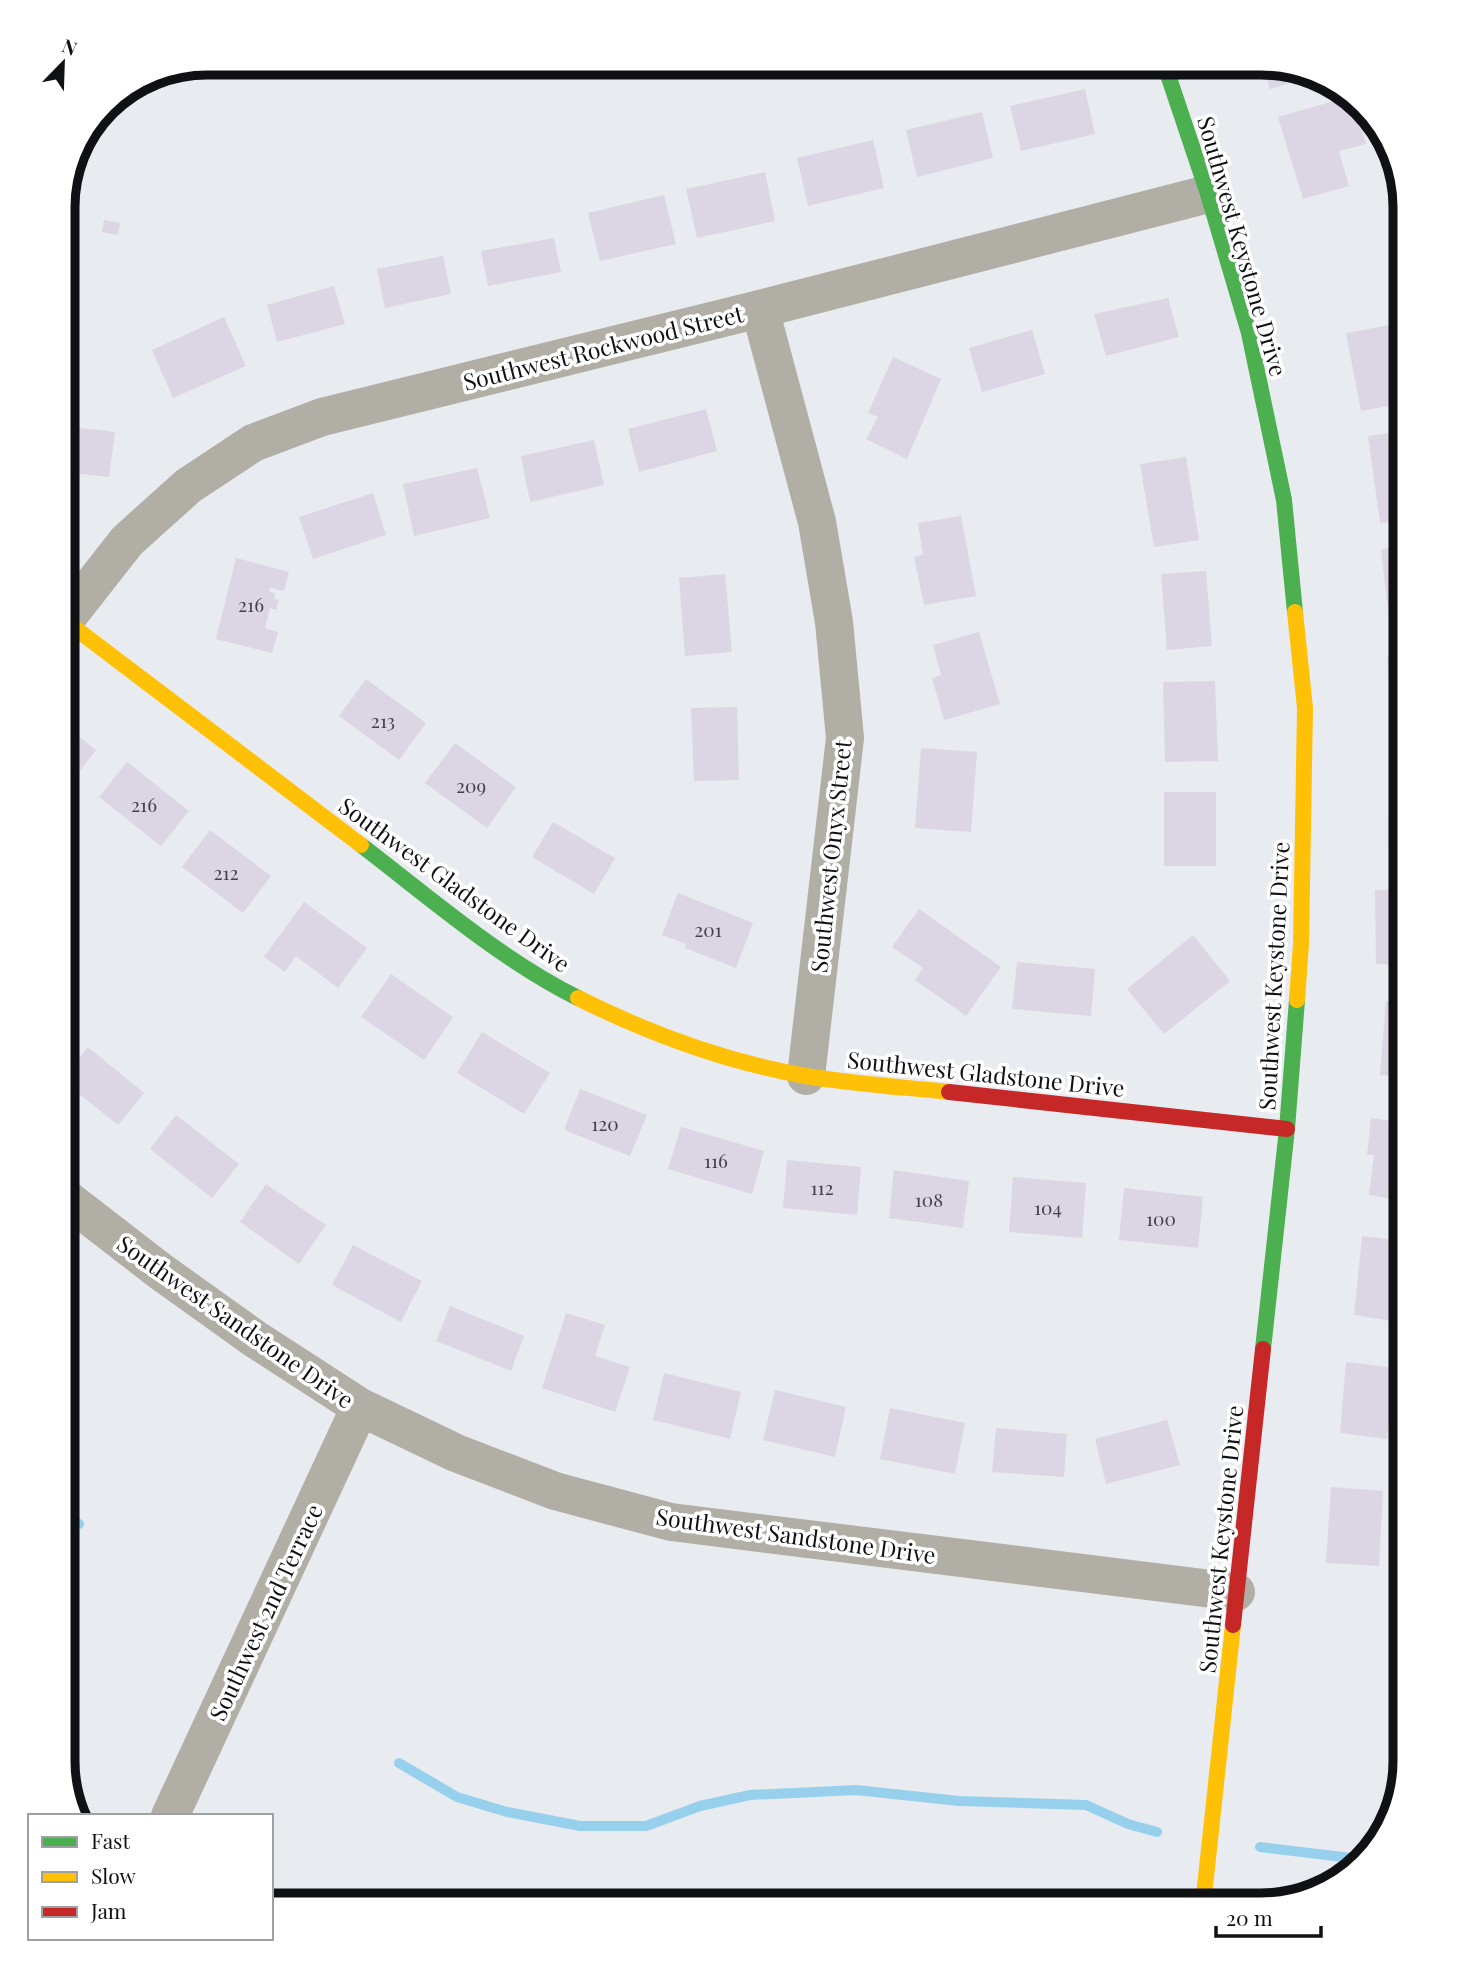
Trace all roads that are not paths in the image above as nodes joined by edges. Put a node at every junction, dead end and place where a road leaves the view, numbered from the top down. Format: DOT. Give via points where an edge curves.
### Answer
graph roads {
  1 [pos="1168,76"];
  2 [pos="1208,194"];
  3 [pos="760,309"];
  4 [pos="76,604"];
  5 [pos="76,628"];
  6 [pos="806,1076"];
  7 [pos="1287,1129"];
  8 [pos="75,1205"];
  9 [pos="360,1407"];
  10 [pos="1236,1592"];
  11 [pos="171,1814"];
  12 [pos="1204,1893"];
  1 -- 2 [label="street, Southwest Keystone Drive"];
  2 -- 3 [label="street, Southwest Rockwood Street"];
  2 -- 7 [label="street, Southwest Keystone Drive" via="1249,333 1284,500 1305,708 1301,944"];
  3 -- 4 [label="street, Southwest Rockwood Street" via="322,417 253,443 188,486 127,541"];
  3 -- 6 [label="street, Southwest Onyx Street" via="817,522 834,622 845,737"];
  5 -- 6 [label="street, Southwest Gladstone Drive" via="486,940 558,988 626,1022 706,1052"];
  6 -- 7 [label="street, Southwest Gladstone Drive"];
  7 -- 10 [label="street, Southwest Keystone Drive"];
  8 -- 9 [label="street, Southwest Sandstone Drive" via="244,1332"];
  9 -- 10 [label="street, Southwest Sandstone Drive" via="456,1453 555,1491 671,1522"];
  9 -- 11 [label="street, Southwest 2nd Terrace"];
  10 -- 12 [label="street, Southwest Keystone Drive"];
}
